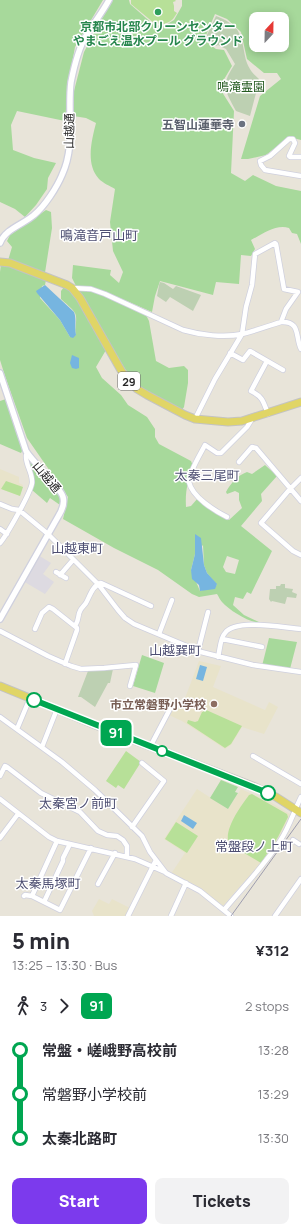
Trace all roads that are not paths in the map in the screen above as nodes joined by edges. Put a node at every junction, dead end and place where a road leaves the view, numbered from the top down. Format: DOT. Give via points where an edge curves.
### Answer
graph roads {
  1 [pos="109,0"];
  2 [pos="301,157"];
  3 [pos="301,176"];
  4 [pos="0,242"];
  5 [pos="0,262"];
  6 [pos="72,288"];
  7 [pos="281,322"];
  8 [pos="242,334"];
  9 [pos="301,349"];
  10 [pos="230,353"];
  11 [pos="267,361"];
  12 [pos="283,370"];
  13 [pos="0,373"];
  14 [pos="1,380"];
  15 [pos="301,402"];
  16 [pos="268,414"];
  17 [pos="195,419"];
  18 [pos="252,419"];
  19 [pos="28,454"];
  20 [pos="239,462"];
  21 [pos="301,478"];
  22 [pos="290,489"];
  23 [pos="301,501"];
  24 [pos="0,504"];
  25 [pos="19,510"];
  26 [pos="227,517"];
  27 [pos="0,529"];
  28 [pos="7,534"];
  29 [pos="48,534"];
  30 [pos="0,543"];
  31 [pos="301,555"];
  32 [pos="73,560"];
  33 [pos="66,578"];
  34 [pos="98,584"];
  35 [pos="172,600"];
  36 [pos="151,606"];
  37 [pos="208,612"];
  38 [pos="0,619"];
  39 [pos="75,626"];
  40 [pos="35,629"];
  41 [pos="301,629"];
  42 [pos="0,631"];
  43 [pos="159,634"];
  44 [pos="222,639"];
  45 [pos="262,647"];
  46 [pos="198,651"];
  47 [pos="218,657"];
  48 [pos="65,664"];
  49 [pos="301,672"];
  50 [pos="0,686"];
  51 [pos="130,686"];
  52 [pos="30,698"];
  53 [pos="171,707"];
  54 [pos="57,709"];
  55 [pos="0,717"];
  56 [pos="17,729"];
  57 [pos="150,746"];
  58 [pos="42,747"];
  59 [pos="253,756"];
  60 [pos="142,763"];
  61 [pos="0,776"];
  62 [pos="301,784"];
  63 [pos="301,796"];
  64 [pos="0,799"];
  65 [pos="298,811"];
  66 [pos="18,814"];
  67 [pos="132,827"];
  68 [pos="0,838"];
  69 [pos="293,840"];
  70 [pos="57,841"];
  71 [pos="70,844"];
  72 [pos="299,844"];
  73 [pos="91,848"];
  74 [pos="115,854"];
  75 [pos="128,857"];
  76 [pos="156,860"];
  77 [pos="153,867"];
  78 [pos="166,873"];
  79 [pos="301,879"];
  80 [pos="186,883"];
  81 [pos="98,884"];
  82 [pos="24,896"];
  83 [pos="32,896"];
  84 [pos="44,902"];
  85 [pos="224,910"];
  86 [pos="128,916"];
  87 [pos="171,916"];
  88 [pos="230,916"];
  89 [pos="275,916"];
  1 -- 4 [label="street, 山越通" via="78,53 70,98 70,149 61,177 36,214 6,234"];
  2 -- 3 [label="street" via="289,156 295,144 291,139 260,161 265,170"];
  5 -- 6 [label="main road" via="10,263"];
  6 -- 8 [label="street" via="90,289 105,294 193,333"];
  6 -- 17 [label="main road, 29" via="129,381 147,395"];
  7 -- 8 [label="street"];
  7 -- 8 [label="street" via="286,309 298,292 284,289 275,243 255,254 252,285"];
  7 -- 9 [label="street" via="294,326 297,330"];
  8 -- 10 [label="street"];
  10 -- 11 [label="street" via="243,360 250,351"];
  10 -- 17 [label="street"];
  11 -- 12 [label="street"];
  11 -- 16 [label="street" via="251,391 263,400"];
  13 -- 14 [label="street, 山越通"];
  14 -- 19 [label="street, 山越通" via="10,398"];
  15 -- 16 [label="main road, 29"];
  16 -- 18 [label="main road, 29"];
  17 -- 18 [label="main road, 29" via="233,422"];
  18 -- 26 [label="street" via="221,453 205,445 189,481 196,495 213,510"];
  19 -- 25 [label="street" via="26,458 32,484"];
  19 -- 29 [label="street, 山越通" via="61,493 63,499 59,515"];
  20 -- 22 [label="street" via="252,447 256,448"];
  21 -- 22 [label="street"];
  22 -- 23 [label="street"];
  22 -- 31 [label="street" via="261,524"];
  24 -- 25 [label="street" via="12,510"];
  25 -- 28 [label="street"];
  25 -- 29 [label="street"];
  27 -- 28 [label="street"];
  28 -- 30 [label="street"];
  29 -- 32 [label="street"];
  29 -- 38 [label="street, 山越通"];
  32 -- 33 [label="street" via="58,573"];
  32 -- 34 [label="street"];
  34 -- 36 [label="street" via="101,583"];
  34 -- 39 [label="street" via="79,612"];
  34 -- 43 [label="street" via="125,618"];
  35 -- 43 [label="street"];
  37 -- 46 [label="street"];
  39 -- 40 [label="street" via="48,607 42,613"];
  39 -- 48 [label="street" via="78,630"];
  41 -- 44 [label="street" via="240,625 226,631"];
  42 -- 48 [label="street"];
  43 -- 46 [label="street"];
  44 -- 45 [label="street"];
  44 -- 47 [label="street"];
  46 -- 47 [label="street"];
  47 -- 49 [label="street" via="261,667"];
  48 -- 51 [label="street" via="81,669 136,665"];
  50 -- 52 [label="main road"];
  52 -- 54 [label="main road"];
  52 -- 56 [label="street"];
  53 -- 57 [label="street"];
  54 -- 57 [label="main road"];
  54 -- 58 [label="street"];
  55 -- 56 [label="street"];
  56 -- 58 [label="street"];
  57 -- 65 [label="main road" via="255,787"];
  58 -- 67 [label="street" via="95,790"];
  59 -- 62 [label="street"];
  60 -- 67 [label="street" via="164,781"];
  61 -- 75 [label="street" via="5,766 41,793 80,812 98,831 123,840 127,846"];
  63 -- 65 [label="street"];
  64 -- 66 [label="street"];
  65 -- 85 [label="street" via="262,867"];
  66 -- 68 [label="street"];
  66 -- 70 [label="street"];
  67 -- 76 [label="street" via="142,836"];
  69 -- 72 [label="street"];
  70 -- 71 [label="street"];
  70 -- 83 [label="street"];
  71 -- 73 [label="street"];
  71 -- 84 [label="street"];
  73 -- 74 [label="street"];
  73 -- 84 [label="street" via="60,910"];
  74 -- 75 [label="street"];
  74 -- 81 [label="street"];
  75 -- 77 [label="street"];
  76 -- 77 [label="street"];
  76 -- 78 [label="street"];
  77 -- 78 [label="street"];
  77 -- 86 [label="street"];
  78 -- 80 [label="street"];
  79 -- 89 [label="street"];
  80 -- 85 [label="street"];
  80 -- 87 [label="street"];
  82 -- 83 [label="street"];
  83 -- 84 [label="street"];
  85 -- 88 [label="street"];
}
